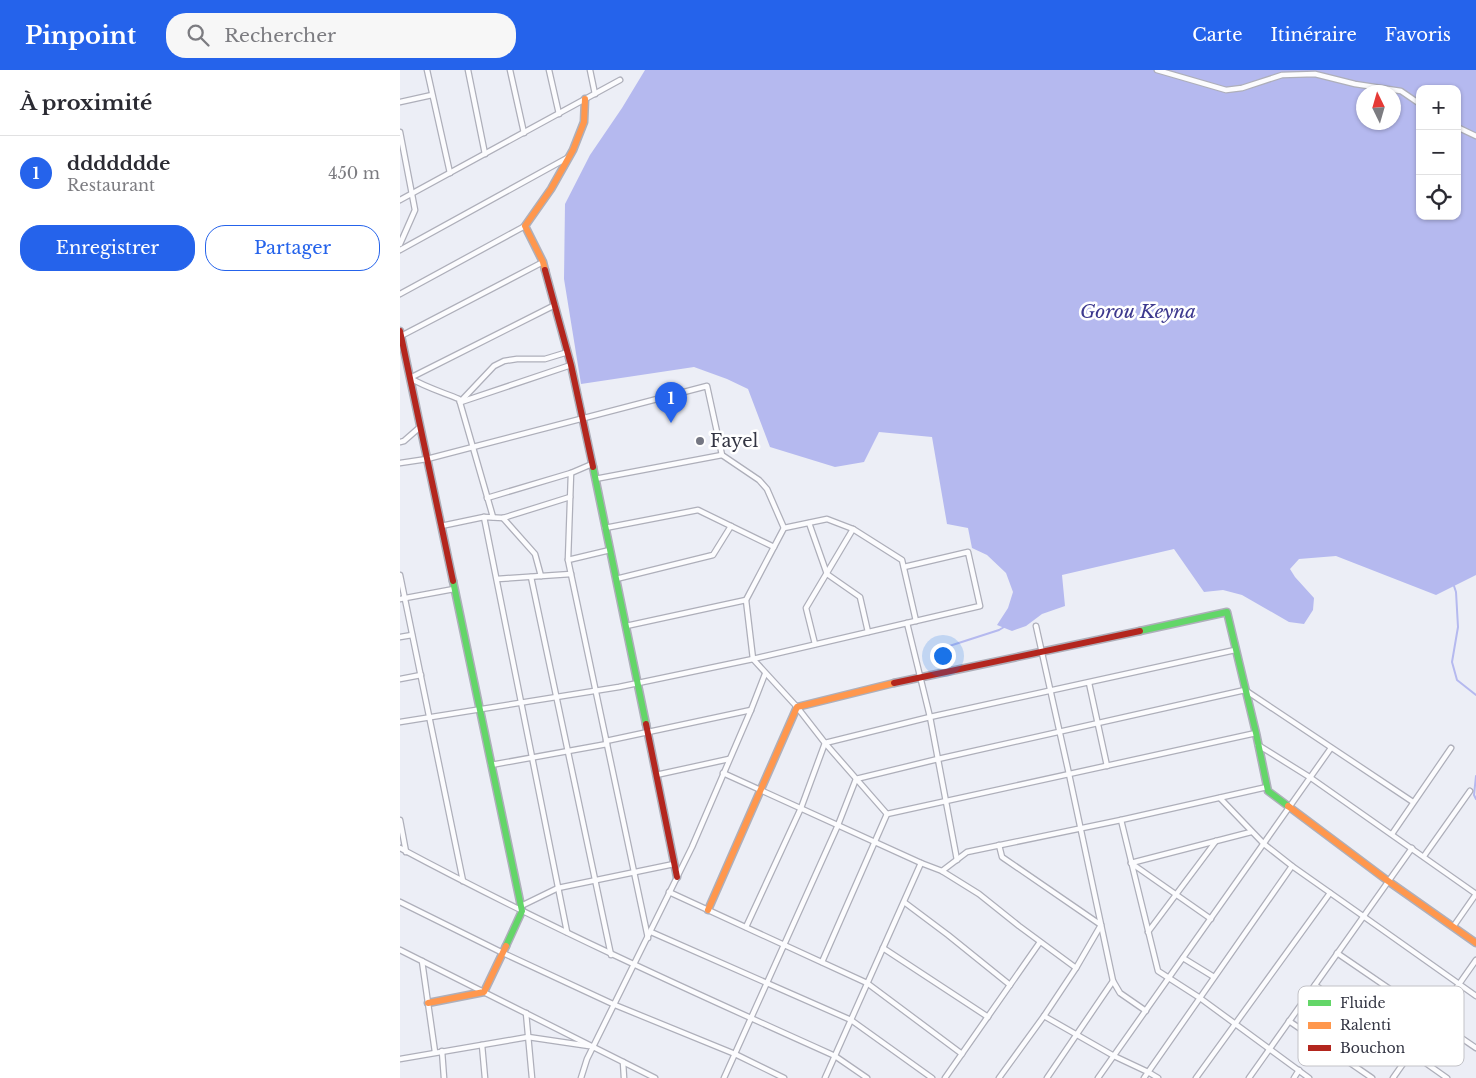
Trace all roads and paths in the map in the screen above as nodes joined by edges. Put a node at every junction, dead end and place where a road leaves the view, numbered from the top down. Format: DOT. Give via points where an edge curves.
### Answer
graph roads {
  1 [pos="427,70"];
  2 [pos="468,70"];
  3 [pos="510,70"];
  4 [pos="549,70"];
  5 [pos="590,70"];
  6 [pos="1157,70"];
  7 [pos="620,80"];
  8 [pos="595,94"];
  9 [pos="432,95"];
  10 [pos="585,99"];
  11 [pos="1416,101"];
  12 [pos="400,102"];
  13 [pos="559,114"];
  14 [pos="1461,129"];
  15 [pos="400,132"];
  16 [pos="524,133"];
  17 [pos="1476,136"];
  18 [pos="485,154"];
  19 [pos="569,157"];
  20 [pos="450,173"];
  21 [pos="413,193"];
  22 [pos="400,200"];
  23 [pos="525,226"];
  24 [pos="400,244"];
  25 [pos="400,250"];
  26 [pos="543,262"];
  27 [pos="400,294"];
  28 [pos="555,305"];
  29 [pos="401,338"];
  30 [pos="568,352"];
  31 [pos="571,365"];
  32 [pos="410,378"];
  33 [pos="460,402"];
  34 [pos="583,419"];
  35 [pos="420,426"];
  36 [pos="400,442"];
  37 [pos="473,447"];
  38 [pos="722,455"];
  39 [pos="427,459"];
  40 [pos="400,463"];
  41 [pos="592,464"];
  42 [pos="571,473"];
  43 [pos="595,479"];
  44 [pos="570,497"];
  45 [pos="487,498"];
  46 [pos="484,517"];
  47 [pos="493,517"];
  48 [pos="503,518"];
  49 [pos="808,523"];
  50 [pos="441,526"];
  51 [pos="731,526"];
  52 [pos="605,528"];
  53 [pos="784,528"];
  54 [pos="854,529"];
  55 [pos="774,547"];
  56 [pos="610,550"];
  57 [pos="568,560"];
  58 [pos="904,567"];
  59 [pos="571,574"];
  60 [pos="826,574"];
  61 [pos="400,575"];
  62 [pos="541,576"];
  63 [pos="532,577"];
  64 [pos="497,579"];
  65 [pos="616,579"];
  66 [pos="454,589"];
  67 [pos="402,598"];
  68 [pos="746,600"];
  69 [pos="916,621"];
  70 [pos="907,623"];
  71 [pos="626,626"];
  72 [pos="1036,626"];
  73 [pos="868,632"];
  74 [pos="412,635"];
  75 [pos="400,637"];
  76 [pos="815,644"];
  77 [pos="1235,650"];
  78 [pos="1042,652"];
  79 [pos="753,659"];
  80 [pos="765,674"];
  81 [pos="421,675"];
  82 [pos="920,677"];
  83 [pos="400,679"];
  84 [pos="637,683"];
  85 [pos="1089,683"];
  86 [pos="1245,690"];
  87 [pos="596,691"];
  88 [pos="1051,691"];
  89 [pos="557,697"];
  90 [pos="521,703"];
  91 [pos="797,706"];
  92 [pos="479,709"];
  93 [pos="751,710"];
  94 [pos="930,717"];
  95 [pos="429,718"];
  96 [pos="400,722"];
  97 [pos="1098,723"];
  98 [pos="647,732"];
  99 [pos="1060,732"];
  100 [pos="1256,733"];
  101 [pos="607,742"];
  102 [pos="825,743"];
  103 [pos="1257,744"];
  104 [pos="1331,748"];
  105 [pos="1451,748"];
  106 [pos="568,751"];
  107 [pos="532,758"];
  108 [pos="729,759"];
  109 [pos="938,759"];
  110 [pos="491,765"];
  111 [pos="1108,766"];
  112 [pos="723,773"];
  113 [pos="1069,774"];
  114 [pos="656,775"];
  115 [pos="1311,778"];
  116 [pos="856,779"];
  117 [pos="1267,787"];
  118 [pos="760,790"];
  119 [pos="1470,791"];
  120 [pos="1220,798"];
  121 [pos="946,801"];
  122 [pos="1413,802"];
  123 [pos="801,808"];
  124 [pos="1290,808"];
  125 [pos="887,814"];
  126 [pos="400,820"];
  127 [pos="1120,820"];
  128 [pos="838,825"];
  129 [pos="1080,829"];
  130 [pos="1251,832"];
  131 [pos="1392,834"];
  132 [pos="1216,841"];
  133 [pos="875,842"];
  134 [pos="1264,844"];
  135 [pos="999,845"];
  136 [pos="400,848"];
  137 [pos="1412,848"];
  138 [pos="406,852"];
  139 [pos="1424,856"];
  140 [pos="957,860"];
  141 [pos="921,863"];
  142 [pos="1131,863"];
  143 [pos="674,864"];
  144 [pos="1292,866"];
  145 [pos="942,871"];
  146 [pos="634,872"];
  147 [pos="677,877"];
  148 [pos="595,880"];
  149 [pos="1388,881"];
  150 [pos="463,882"];
  151 [pos="558,888"];
  152 [pos="669,892"];
  153 [pos="1330,893"];
  154 [pos="1476,894"];
  155 [pos="1177,895"];
  156 [pos="400,902"];
  157 [pos="904,902"];
  158 [pos="521,909"];
  159 [pos="708,910"];
  160 [pos="1364,916"];
  161 [pos="1210,919"];
  162 [pos="1101,926"];
  163 [pos="746,927"];
  164 [pos="1452,927"];
  165 [pos="567,932"];
  166 [pos="651,932"];
  167 [pos="1148,932"];
  168 [pos="648,938"];
  169 [pos="1040,942"];
  170 [pos="1476,943"];
  171 [pos="784,945"];
  172 [pos="883,948"];
  173 [pos="400,950"];
  174 [pos="503,953"];
  175 [pos="1337,953"];
  176 [pos="611,955"];
  177 [pos="1183,958"];
  178 [pos="1476,960"];
  179 [pos="422,961"];
  180 [pos="822,962"];
  181 [pos="634,965"];
  182 [pos="1076,968"];
  183 [pos="1214,977"];
  184 [pos="1169,978"];
  185 [pos="768,982"];
  186 [pos="1113,982"];
  187 [pos="867,983"];
  188 [pos="1459,984"];
  189 [pos="1010,985"];
  190 [pos="1315,985"];
  191 [pos="1385,986"];
  192 [pos="1462,986"];
  193 [pos="1464,988"];
  194 [pos="484,992"];
  195 [pos="1476,996"];
  196 [pos="1200,998"];
  197 [pos="428,1003"];
  198 [pos="615,1005"];
  199 [pos="1298,1009"];
  200 [pos="1146,1011"];
  201 [pos="526,1013"];
  202 [pos="1044,1016"];
  203 [pos="988,1017"];
  204 [pos="751,1018"];
  205 [pos="851,1020"];
  206 [pos="1289,1021"];
  207 [pos="1236,1024"];
  208 [pos="1298,1027"];
  209 [pos="1077,1034"];
  210 [pos="528,1037"];
  211 [pos="1464,1040"];
  212 [pos="482,1045"];
  213 [pos="593,1047"];
  214 [pos="1270,1048"];
  215 [pos="1476,1048"];
  216 [pos="442,1051"];
  217 [pos="435,1052"];
  218 [pos="735,1054"];
  219 [pos="962,1054"];
  220 [pos="835,1056"];
  221 [pos="1114,1056"];
  222 [pos="400,1059"];
  223 [pos="623,1062"];
  224 [pos="1355,1066"];
  225 [pos="1402,1066"];
  226 [pos="1430,1066"];
  227 [pos="1299,1070"];
  228 [pos="1148,1072"];
  229 [pos="444,1078"];
  230 [pos="485,1078"];
  231 [pos="532,1078"];
  232 [pos="581,1078"];
  233 [pos="624,1078"];
  234 [pos="655,1078"];
  235 [pos="724,1078"];
  236 [pos="784,1078"];
  237 [pos="825,1078"];
  238 [pos="866,1078"];
  239 [pos="932,1078"];
  240 [pos="945,1078"];
  241 [pos="999,1078"];
  242 [pos="1046,1078"];
  243 [pos="1098,1078"];
  244 [pos="1144,1078"];
  245 [pos="1158,1078"];
  246 [pos="1196,1078"];
  247 [pos="1249,1078"];
  248 [pos="1294,1078"];
  249 [pos="1310,1078"];
  250 [pos="1372,1078"];
  251 [pos="1393,1078"];
  252 [pos="1447,1078"];
  1 -- 9 [label="street"];
  2 -- 18 [label="street"];
  3 -- 16 [label="street"];
  4 -- 13 [label="street"];
  5 -- 8 [label="street"];
  6 -- 11 [label="street" via="1226,90 1282,75 1315,74 1401,91"];
  7 -- 8 [label="street"];
  8 -- 10 [label="street"];
  9 -- 12 [label="street"];
  9 -- 20 [label="street"];
  10 -- 13 [label="street"];
  10 -- 19 [label="street" via="584,120"];
  13 -- 16 [label="street"];
  14 -- 17 [label="street"];
  15 -- 21 [label="street"];
  16 -- 18 [label="street"];
  18 -- 20 [label="street"];
  19 -- 23 [label="street"];
  19 -- 25 [label="street"];
  20 -- 21 [label="street"];
  21 -- 22 [label="street"];
  21 -- 24 [label="street" via="416,210"];
  23 -- 26 [label="street"];
  23 -- 27 [label="street"];
  26 -- 28 [label="street"];
  26 -- 29 [label="street"];
  28 -- 30 [label="street"];
  28 -- 32 [label="street"];
  29 -- 32 [label="street"];
  30 -- 31 [label="street"];
  30 -- 33 [label="street" via="545,359 504,361 494,366"];
  31 -- 33 [label="street"];
  31 -- 34 [label="street"];
  32 -- 33 [label="street"];
  32 -- 35 [label="street"];
  33 -- 37 [label="street"];
  34 -- 37 [label="street"];
  34 -- 38 [label="street" via="707,386"];
  34 -- 41 [label="street"];
  35 -- 36 [label="street"];
  35 -- 39 [label="street"];
  37 -- 39 [label="street"];
  37 -- 45 [label="street"];
  38 -- 43 [label="street"];
  38 -- 53 [label="street" via="767,489"];
  39 -- 40 [label="street"];
  39 -- 50 [label="street"];
  41 -- 42 [label="street"];
  41 -- 43 [label="street"];
  42 -- 44 [label="street"];
  42 -- 45 [label="street"];
  43 -- 52 [label="street"];
  44 -- 48 [label="street"];
  44 -- 57 [label="street"];
  45 -- 47 [label="street"];
  46 -- 47 [label="street"];
  46 -- 50 [label="street"];
  46 -- 64 [label="street"];
  47 -- 48 [label="street"];
  48 -- 62 [label="street" via="535,554"];
  49 -- 53 [label="street"];
  49 -- 54 [label="street" via="827,519"];
  49 -- 60 [label="street"];
  50 -- 66 [label="street"];
  51 -- 52 [label="street" via="698,510"];
  51 -- 55 [label="street"];
  51 -- 65 [label="street" via="713,555"];
  52 -- 56 [label="street"];
  53 -- 55 [label="street"];
  54 -- 58 [label="street" via="902,560"];
  54 -- 60 [label="street"];
  55 -- 68 [label="street"];
  56 -- 57 [label="street"];
  56 -- 65 [label="street"];
  57 -- 59 [label="street"];
  58 -- 69 [label="street"];
  58 -- 69 [label="street" via="968,552 980,606"];
  59 -- 62 [label="street"];
  59 -- 87 [label="street"];
  60 -- 73 [label="street" via="860,597"];
  60 -- 76 [label="street" via="806,608"];
  61 -- 67 [label="street"];
  62 -- 63 [label="street"];
  63 -- 64 [label="street"];
  63 -- 89 [label="street"];
  64 -- 90 [label="street"];
  65 -- 71 [label="street"];
  66 -- 67 [label="street"];
  66 -- 92 [label="street"];
  67 -- 74 [label="street"];
  68 -- 71 [label="street"];
  68 -- 79 [label="street"];
  69 -- 70 [label="street"];
  70 -- 73 [label="street"];
  70 -- 82 [label="street"];
  71 -- 84 [label="street"];
  72 -- 78 [label="street"];
  73 -- 76 [label="street"];
  74 -- 75 [label="street"];
  74 -- 81 [label="street"];
  76 -- 79 [label="street"];
  77 -- 78 [label="street" via="1227,612"];
  77 -- 85 [label="street"];
  77 -- 86 [label="street"];
  78 -- 82 [label="street"];
  78 -- 88 [label="street"];
  79 -- 80 [label="street"];
  79 -- 84 [label="street"];
  80 -- 91 [label="street"];
  80 -- 93 [label="street"];
  81 -- 83 [label="street"];
  81 -- 95 [label="street"];
  82 -- 91 [label="street"];
  82 -- 94 [label="street"];
  84 -- 87 [label="street"];
  84 -- 98 [label="street"];
  85 -- 88 [label="street"];
  85 -- 97 [label="street"];
  86 -- 97 [label="street"];
  86 -- 100 [label="street"];
  86 -- 104 [label="street"];
  87 -- 89 [label="street"];
  87 -- 101 [label="street"];
  88 -- 94 [label="street"];
  88 -- 99 [label="street"];
  89 -- 90 [label="street"];
  89 -- 106 [label="street"];
  90 -- 92 [label="street"];
  90 -- 107 [label="street"];
  91 -- 102 [label="street"];
  91 -- 118 [label="street"];
  92 -- 95 [label="street"];
  92 -- 110 [label="street"];
  93 -- 98 [label="street"];
  93 -- 108 [label="street"];
  94 -- 102 [label="street"];
  94 -- 109 [label="street"];
  95 -- 96 [label="street"];
  95 -- 150 [label="street"];
  97 -- 99 [label="street"];
  97 -- 111 [label="street"];
  98 -- 101 [label="street"];
  98 -- 114 [label="street"];
  99 -- 109 [label="street"];
  99 -- 113 [label="street"];
  100 -- 103 [label="street"];
  100 -- 111 [label="street"];
  101 -- 106 [label="street"];
  101 -- 146 [label="street"];
  102 -- 116 [label="street"];
  102 -- 123 [label="street"];
  103 -- 115 [label="street"];
  103 -- 117 [label="street"];
  104 -- 115 [label="street"];
  104 -- 122 [label="street"];
  105 -- 122 [label="street"];
  106 -- 107 [label="street"];
  106 -- 148 [label="street"];
  107 -- 110 [label="street"];
  107 -- 151 [label="street"];
  108 -- 112 [label="street"];
  108 -- 114 [label="street"];
  109 -- 116 [label="street"];
  109 -- 121 [label="street"];
  110 -- 158 [label="street"];
  111 -- 113 [label="street"];
  112 -- 118 [label="street"];
  112 -- 147 [label="street"];
  113 -- 121 [label="street"];
  113 -- 129 [label="street"];
  114 -- 143 [label="street"];
  115 -- 124 [label="street"];
  115 -- 131 [label="street"];
  116 -- 125 [label="street"];
  116 -- 128 [label="street"];
  117 -- 120 [label="street"];
  117 -- 124 [label="street"];
  118 -- 123 [label="street"];
  118 -- 159 [label="street"];
  119 -- 139 [label="street"];
  120 -- 127 [label="street"];
  120 -- 130 [label="street"];
  121 -- 125 [label="street"];
  121 -- 140 [label="street"];
  122 -- 131 [label="street"];
  123 -- 128 [label="street"];
  123 -- 163 [label="street"];
  124 -- 134 [label="street"];
  124 -- 149 [label="street"];
  125 -- 133 [label="street"];
  126 -- 138 [label="street"];
  127 -- 129 [label="street"];
  127 -- 142 [label="street"];
  128 -- 133 [label="street"];
  128 -- 171 [label="street"];
  129 -- 135 [label="street"];
  129 -- 162 [label="street"];
  130 -- 132 [label="street"];
  130 -- 134 [label="street"];
  131 -- 137 [label="street"];
  132 -- 142 [label="street"];
  132 -- 155 [label="street"];
  133 -- 141 [label="street"];
  133 -- 180 [label="street"];
  134 -- 144 [label="street"];
  134 -- 161 [label="street"];
  135 -- 140 [label="street" via="967,852"];
  135 -- 162 [label="street" via="1002,857"];
  136 -- 138 [label="street"];
  137 -- 139 [label="street"];
  137 -- 149 [label="street"];
  138 -- 150 [label="street"];
  139 -- 154 [label="street"];
  140 -- 145 [label="street"];
  141 -- 145 [label="street"];
  141 -- 157 [label="street"];
  142 -- 155 [label="street"];
  142 -- 167 [label="street"];
  143 -- 146 [label="street"];
  143 -- 147 [label="street"];
  144 -- 153 [label="street"];
  144 -- 183 [label="street"];
  145 -- 169 [label="street" via="979,894"];
  146 -- 148 [label="street"];
  146 -- 168 [label="street"];
  147 -- 152 [label="street"];
  148 -- 151 [label="street"];
  148 -- 176 [label="street"];
  149 -- 160 [label="street"];
  149 -- 164 [label="street"];
  150 -- 158 [label="street"];
  151 -- 158 [label="street"];
  151 -- 165 [label="street"];
  152 -- 159 [label="street"];
  152 -- 166 [label="street"];
  153 -- 160 [label="street"];
  153 -- 207 [label="street"];
  154 -- 164 [label="street"];
  155 -- 161 [label="street"];
  155 -- 167 [label="street"];
  156 -- 174 [label="street"];
  157 -- 172 [label="street"];
  157 -- 189 [label="street"];
  158 -- 165 [label="street"];
  158 -- 174 [label="street"];
  159 -- 163 [label="street"];
  160 -- 175 [label="street"];
  160 -- 188 [label="street"];
  161 -- 177 [label="street"];
  162 -- 182 [label="street"];
  162 -- 186 [label="street"];
  163 -- 171 [label="street"];
  164 -- 170 [label="street"];
  165 -- 176 [label="street"];
  166 -- 168 [label="street"];
  166 -- 185 [label="street"];
  167 -- 184 [label="street" via="1158,971"];
  168 -- 181 [label="street"];
  169 -- 182 [label="street"];
  169 -- 189 [label="street"];
  171 -- 180 [label="street"];
  171 -- 185 [label="street"];
  172 -- 187 [label="street"];
  172 -- 203 [label="street"];
  173 -- 179 [label="street"];
  174 -- 194 [label="street"];
  174 -- 198 [label="street"];
  175 -- 190 [label="street"];
  175 -- 191 [label="street"];
  176 -- 181 [label="street"];
  177 -- 183 [label="street"];
  177 -- 184 [label="street"];
  178 -- 188 [label="street"];
  179 -- 194 [label="street"];
  179 -- 197 [label="street"];
  180 -- 187 [label="street"];
  181 -- 198 [label="street"];
  181 -- 204 [label="street"];
  182 -- 202 [label="street"];
  183 -- 196 [label="street"];
  184 -- 196 [label="street"];
  184 -- 200 [label="street"];
  185 -- 204 [label="street"];
  185 -- 205 [label="street"];
  186 -- 200 [label="street" via="1120,993"];
  186 -- 209 [label="street"];
  187 -- 205 [label="street"];
  187 -- 219 [label="street"];
  188 -- 192 [label="street"];
  189 -- 203 [label="street"];
  193 -- 195 [label="street"];
  194 -- 197 [label="street"];
  194 -- 201 [label="street"];
  196 -- 207 [label="street"];
  196 -- 228 [label="street"];
  197 -- 217 [label="street"];
  198 -- 213 [label="street"];
  198 -- 218 [label="street"];
  199 -- 206 [label="street"];
  200 -- 221 [label="street"];
  201 -- 210 [label="street"];
  201 -- 213 [label="street"];
  202 -- 209 [label="street"];
  202 -- 241 [label="street"];
  203 -- 219 [label="street"];
  204 -- 218 [label="street"];
  204 -- 220 [label="street"];
  205 -- 220 [label="street"];
  205 -- 239 [label="street"];
  206 -- 208 [label="street"];
  206 -- 214 [label="street"];
  207 -- 214 [label="street"];
  207 -- 246 [label="street"];
  209 -- 221 [label="street"];
  209 -- 242 [label="street"];
  210 -- 212 [label="street"];
  210 -- 213 [label="street"];
  210 -- 231 [label="street"];
  211 -- 215 [label="street"];
  212 -- 216 [label="street"];
  212 -- 230 [label="street"];
  213 -- 223 [label="street"];
  213 -- 232 [label="street"];
  214 -- 227 [label="street"];
  214 -- 247 [label="street"];
  216 -- 217 [label="street"];
  216 -- 229 [label="street"];
  217 -- 222 [label="street"];
  218 -- 235 [label="street"];
  218 -- 236 [label="street"];
  219 -- 240 [label="street"];
  220 -- 237 [label="street"];
  220 -- 238 [label="street"];
  221 -- 228 [label="street"];
  221 -- 243 [label="street"];
  223 -- 233 [label="street"];
  223 -- 234 [label="street"];
  224 -- 250 [label="street"];
  225 -- 251 [label="street"];
  226 -- 252 [label="street"];
  227 -- 248 [label="street"];
  227 -- 249 [label="street"];
  228 -- 244 [label="street"];
  228 -- 245 [label="street"];
}
